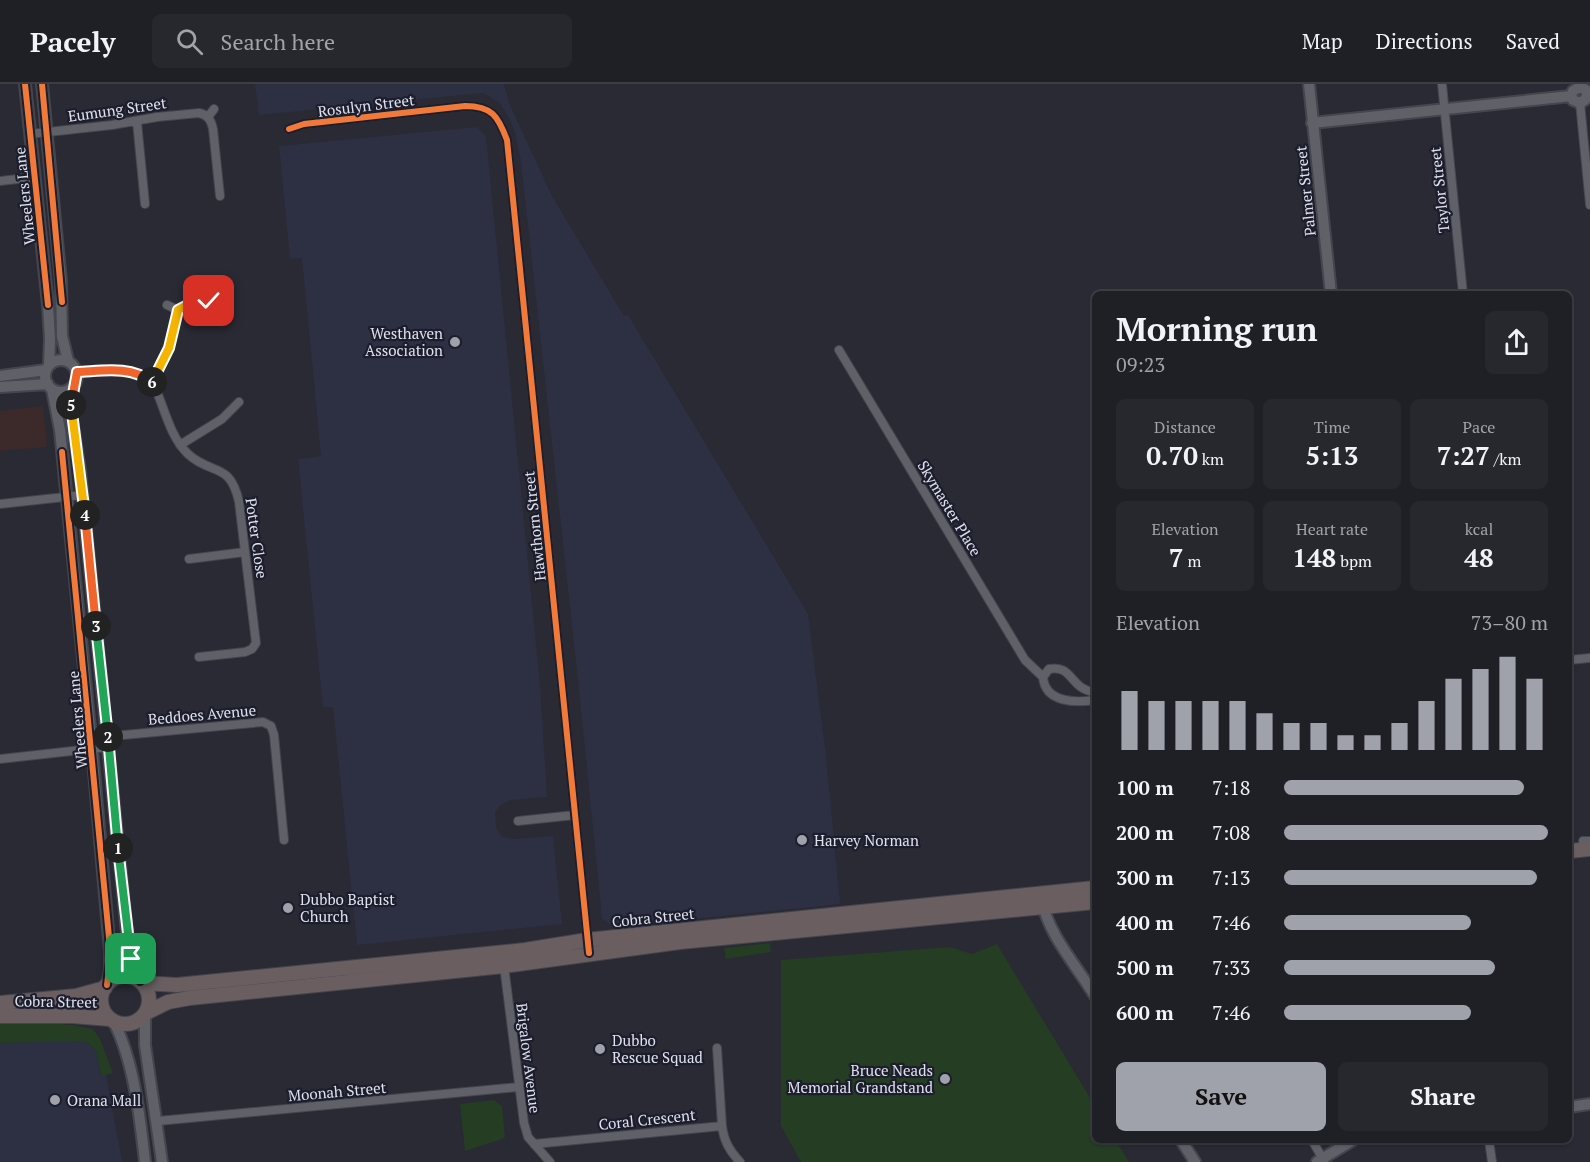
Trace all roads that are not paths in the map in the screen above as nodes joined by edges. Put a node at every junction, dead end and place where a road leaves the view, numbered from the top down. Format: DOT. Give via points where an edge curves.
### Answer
graph roads {
  1 [pos="25,84"];
  2 [pos="42,84"];
  3 [pos="1309,84"];
  4 [pos="1442,84"];
  5 [pos="1584,90"];
  6 [pos="1571,96"];
  7 [pos="1580,104"];
  8 [pos="482,106"];
  9 [pos="214,108"];
  10 [pos="1445,109"];
  11 [pos="208,117"];
  12 [pos="137,122"];
  13 [pos="1312,123"];
  14 [pos="289,129"];
  15 [pos="46,132"];
  16 [pos="30,134"];
  17 [pos="35,177"];
  18 [pos="0,181"];
  19 [pos="220,196"];
  20 [pos="145,204"];
  21 [pos="1590,205"];
  22 [pos="1331,291"];
  23 [pos="1463,291"];
  24 [pos="225,295"];
  25 [pos="167,305"];
  26 [pos="178,310"];
  27 [pos="839,350"];
  28 [pos="68,361"];
  29 [pos="48,367"];
  30 [pos="77,372"];
  31 [pos="0,376"];
  32 [pos="153,383"];
  33 [pos="50,386"];
  34 [pos="73,386"];
  35 [pos="0,387"];
  36 [pos="239,402"];
  37 [pos="180,445"];
  38 [pos="83,495"];
  39 [pos="67,497"];
  40 [pos="0,504"];
  41 [pos="244,552"];
  42 [pos="189,559"];
  43 [pos="199,657"];
  44 [pos="1590,658"];
  45 [pos="1572,660"];
  46 [pos="1042,677"];
  47 [pos="1092,691"];
  48 [pos="1092,700"];
  49 [pos="108,741"];
  50 [pos="92,743"];
  51 [pos="0,759"];
  52 [pos="575,815"];
  53 [pos="518,820"];
  54 [pos="284,840"];
  55 [pos="1572,842"];
  56 [pos="1588,843"];
  57 [pos="1572,850"];
  58 [pos="1092,889"];
  59 [pos="1042,901"];
  60 [pos="1092,902"];
  61 [pos="588,947"];
  62 [pos="494,952"];
  63 [pos="504,966"];
  64 [pos="141,982"];
  65 [pos="106,986"];
  66 [pos="1092,989"];
  67 [pos="0,1003"];
  68 [pos="145,1014"];
  69 [pos="0,1016"];
  70 [pos="112,1020"];
  71 [pos="717,1048"];
  72 [pos="518,1087"];
  73 [pos="1590,1104"];
  74 [pos="1572,1107"];
  75 [pos="158,1121"];
  76 [pos="722,1125"];
  77 [pos="1183,1143"];
  78 [pos="1313,1143"];
  79 [pos="1348,1143"];
  80 [pos="1490,1143"];
  81 [pos="534,1144"];
  82 [pos="1321,1161"];
  83 [pos="145,1162"];
  84 [pos="162,1162"];
  85 [pos="550,1162"];
  86 [pos="740,1162"];
  87 [pos="1195,1162"];
  88 [pos="1492,1162"];
  1 -- 16 [label="main road, Wheelers Lane"];
  2 -- 15 [label="main road, Wheelers Lane"];
  3 -- 13 [label="main road, Palmer Street"];
  4 -- 10 [label="street, Taylor Street"];
  5 -- 6 [label="main road" via="1573,91"];
  5 -- 7 [label="main road" via="1587,99"];
  6 -- 7 [label="main road"];
  6 -- 10 [label="main road"];
  7 -- 21 [label="street"];
  8 -- 14 [label="street, Rosulyn Street" via="304,124"];
  8 -- 52 [label="street, Hawthorn Street" via="497,118 509,150"];
  9 -- 11 [label="street"];
  10 -- 13 [label="main road"];
  10 -- 23 [label="street, Taylor Street"];
  11 -- 12 [label="street, Eumung Street" via="199,113"];
  11 -- 19 [label="street" via="213,129"];
  12 -- 15 [label="street, Eumung Street"];
  12 -- 20 [label="street"];
  13 -- 22 [label="main road, Palmer Street"];
  15 -- 16 [label="street, Eumung Street"];
  15 -- 28 [label="main road, Wheelers Lane" via="61,282 62,336"];
  16 -- 17 [label="main road, Wheelers Lane"];
  17 -- 18 [label="street"];
  17 -- 29 [label="main road, Wheelers Lane" via="49,327"];
  24 -- 26 [label="street"];
  25 -- 26 [label="street"];
  26 -- 32 [label="street" via="169,348"];
  27 -- 46 [label="street, Skymaster Place" via="1025,660"];
  28 -- 29 [label="main road" via="58,360"];
  28 -- 30 [label="main road"];
  29 -- 31 [label="main road"];
  29 -- 33 [label="main road" via="45,374"];
  30 -- 32 [label="street" via="123,370"];
  30 -- 34 [label="main road"];
  32 -- 37 [label="street, Potter Close"];
  33 -- 34 [label="main road" via="65,391"];
  33 -- 35 [label="main road"];
  33 -- 39 [label="main road, Wheelers Lane" via="58,416"];
  34 -- 38 [label="main road, Wheelers Lane" via="70,413"];
  36 -- 37 [label="street" via="222,419"];
  37 -- 41 [label="street, Potter Close" via="198,461 230,477 239,502"];
  38 -- 39 [label="street"];
  38 -- 49 [label="main road, Wheelers Lane"];
  39 -- 40 [label="street"];
  39 -- 50 [label="main road, Wheelers Lane"];
  41 -- 42 [label="street"];
  41 -- 43 [label="street, Potter Close" via="256,643 245,652"];
  44 -- 45 [label="street"];
  46 -- 47 [label="street" via="1049,669 1060,668 1079,687"];
  46 -- 48 [label="street, Skymaster Place" via="1046,688 1057,698"];
  49 -- 50 [label="street, Beddoes Avenue"];
  49 -- 54 [label="street, Beddoes Avenue" via="252,721 271,726"];
  49 -- 64 [label="main road, Wheelers Lane" via="128,944"];
  50 -- 51 [label="street, Beddoes Avenue"];
  50 -- 65 [label="main road, Wheelers Lane" via="110,952"];
  52 -- 53 [label="street"];
  52 -- 61 [label="street, Hawthorn Street"];
  55 -- 56 [label="highway"];
  56 -- 57 [label="highway"];
  58 -- 59 [label="highway, Cobra Street"];
  59 -- 60 [label="highway, Cobra Street"];
  59 -- 61 [label="highway, Cobra Street" via="750,935"];
  59 -- 66 [label="main road" via="1054,932"];
  61 -- 62 [label="highway, Cobra Street"];
  61 -- 63 [label="highway, Cobra Street"];
  62 -- 63 [label="street, Brigalow Avenue"];
  62 -- 64 [label="highway, Cobra Street" via="177,985"];
  63 -- 68 [label="highway, Cobra Street" via="190,998 168,1002"];
  63 -- 72 [label="street, Brigalow Avenue"];
  64 -- 65 [label="highway" via="122,977"];
  64 -- 68 [label="highway" via="148,994"];
  65 -- 67 [label="highway, Cobra Street" via="76,996"];
  65 -- 70 [label="highway" via="102,1005"];
  68 -- 70 [label="highway" via="131,1024"];
  68 -- 75 [label="main road" via="146,1055"];
  69 -- 70 [label="highway, Cobra Street"];
  70 -- 83 [label="main road" via="129,1064"];
  71 -- 76 [label="street"];
  72 -- 75 [label="street, Moonah Street"];
  72 -- 81 [label="street, Brigalow Avenue" via="524,1123"];
  73 -- 74 [label="main road"];
  75 -- 84 [label="main road"];
  76 -- 81 [label="street, Coral Crescent"];
  76 -- 86 [label="street" via="729,1150"];
  77 -- 87 [label="main road"];
  78 -- 82 [label="street"];
  79 -- 82 [label="main road"];
  80 -- 88 [label="street"];
  81 -- 85 [label="street, Brigalow Avenue"];
}
